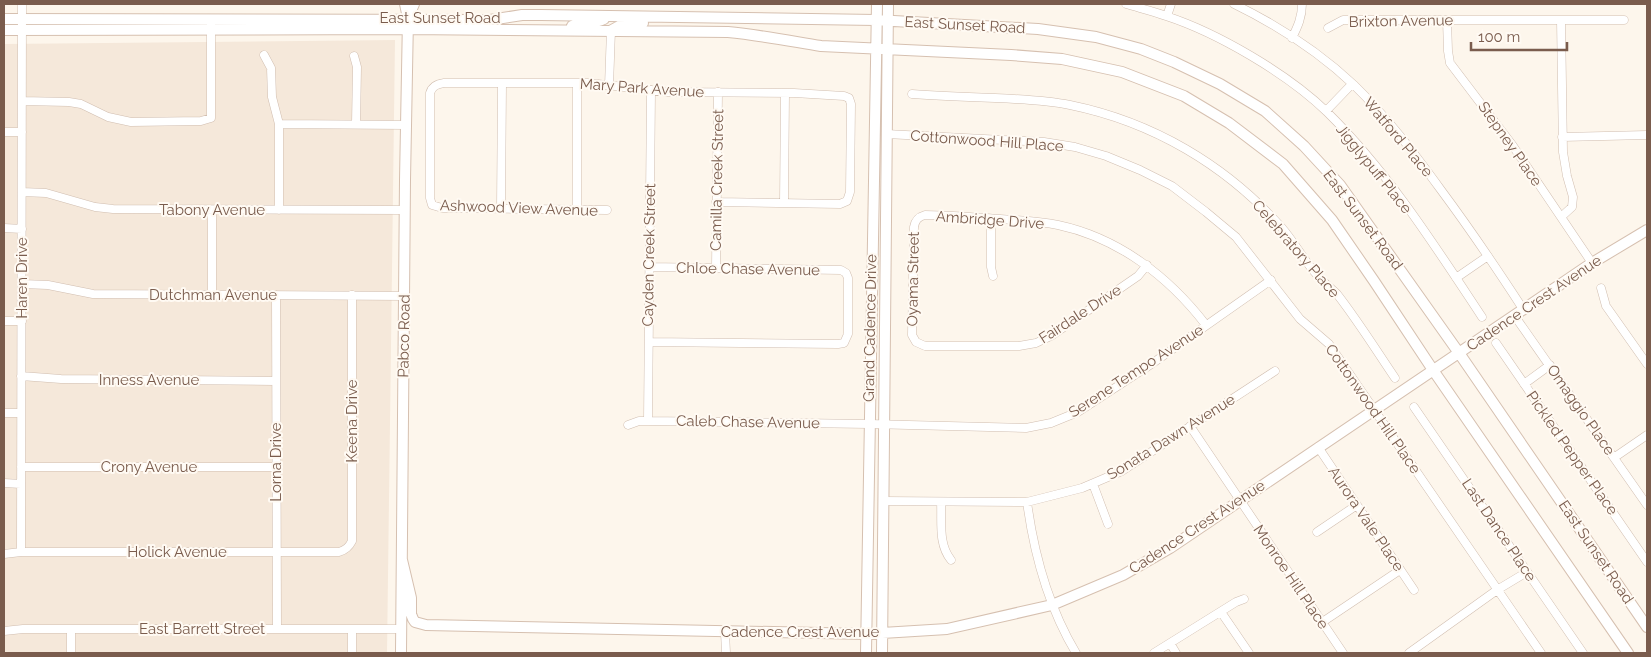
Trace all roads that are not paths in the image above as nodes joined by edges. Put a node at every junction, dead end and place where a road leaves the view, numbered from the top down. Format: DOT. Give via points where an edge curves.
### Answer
graph roads {
  1 [pos="22,4"];
  2 [pos="405,4"];
  3 [pos="414,4"];
  4 [pos="877,4"];
  5 [pos="888,4"];
  6 [pos="1126,4"];
  7 [pos="1172,4"];
  8 [pos="1234,4"];
  9 [pos="1302,4"];
  10 [pos="610,16"];
  11 [pos="1167,16"];
  12 [pos="673,17"];
  13 [pos="22,18"];
  14 [pos="210,18"];
  15 [pos="4,19"];
  16 [pos="876,20"];
  17 [pos="1447,20"];
  18 [pos="1561,20"];
  19 [pos="1624,20"];
  20 [pos="887,21"];
  21 [pos="408,24"];
  22 [pos="1328,28"];
  23 [pos="211,29"];
  24 [pos="4,30"];
  25 [pos="22,30"];
  26 [pos="565,30"];
  27 [pos="611,30"];
  28 [pos="1292,38"];
  29 [pos="875,48"];
  30 [pos="887,49"];
  31 [pos="264,56"];
  32 [pos="354,56"];
  33 [pos="502,83"];
  34 [pos="577,83"];
  35 [pos="1352,84"];
  36 [pos="610,86"];
  37 [pos="651,90"];
  38 [pos="718,92"];
  39 [pos="785,93"];
  40 [pos="912,94"];
  41 [pos="22,101"];
  42 [pos="1326,111"];
  43 [pos="279,124"];
  44 [pos="356,124"];
  45 [pos="407,125"];
  46 [pos="4,132"];
  47 [pos="22,132"];
  48 [pos="886,134"];
  49 [pos="1647,135"];
  50 [pos="1562,137"];
  51 [pos="22,192"];
  52 [pos="716,202"];
  53 [pos="784,203"];
  54 [pos="432,204"];
  55 [pos="501,209"];
  56 [pos="212,210"];
  57 [pos="279,210"];
  58 [pos="405,210"];
  59 [pos="577,210"];
  60 [pos="607,210"];
  61 [pos="920,217"];
  62 [pos="1561,217"];
  63 [pos="991,219"];
  64 [pos="4,228"];
  65 [pos="22,228"];
  66 [pos="1647,230"];
  67 [pos="1488,256"];
  68 [pos="1592,262"];
  69 [pos="1147,265"];
  70 [pos="649,267"];
  71 [pos="716,268"];
  72 [pos="994,276"];
  73 [pos="1456,278"];
  74 [pos="1271,280"];
  75 [pos="22,284"];
  76 [pos="1601,288"];
  77 [pos="212,295"];
  78 [pos="276,295"];
  79 [pos="352,295"];
  80 [pos="404,296"];
  81 [pos="1523,309"];
  82 [pos="1514,316"];
  83 [pos="1482,318"];
  84 [pos="4,321"];
  85 [pos="22,321"];
  86 [pos="1206,326"];
  87 [pos="648,342"];
  88 [pos="916,342"];
  89 [pos="1496,343"];
  90 [pos="1459,353"];
  91 [pos="1647,364"];
  92 [pos="1550,365"];
  93 [pos="1433,370"];
  94 [pos="1275,372"];
  95 [pos="21,376"];
  96 [pos="1395,378"];
  97 [pos="276,380"];
  98 [pos="1524,384"];
  99 [pos="1414,407"];
  100 [pos="1375,409"];
  101 [pos="4,413"];
  102 [pos="21,413"];
  103 [pos="648,421"];
  104 [pos="869,424"];
  105 [pos="628,425"];
  106 [pos="884,425"];
  107 [pos="1190,426"];
  108 [pos="1647,435"];
  109 [pos="1318,448"];
  110 [pos="1615,457"];
  111 [pos="21,467"];
  112 [pos="276,467"];
  113 [pos="4,483"];
  114 [pos="21,484"];
  115 [pos="1093,484"];
  116 [pos="883,501"];
  117 [pos="941,502"];
  118 [pos="1027,502"];
  119 [pos="1240,502"];
  120 [pos="1357,505"];
  121 [pos="1647,505"];
  122 [pos="1108,524"];
  123 [pos="1317,532"];
  124 [pos="350,546"];
  125 [pos="21,552"];
  126 [pos="277,552"];
  127 [pos="4,554"];
  128 [pos="402,560"];
  129 [pos="951,560"];
  130 [pos="1647,562"];
  131 [pos="1400,570"];
  132 [pos="1528,572"];
  133 [pos="1414,590"];
  134 [pos="1497,590"];
  135 [pos="1244,600"];
  136 [pos="1052,605"];
  137 [pos="1221,612"];
  138 [pos="1321,623"];
  139 [pos="1647,627"];
  140 [pos="71,629"];
  141 [pos="277,629"];
  142 [pos="352,629"];
  143 [pos="401,629"];
  144 [pos="4,631"];
  145 [pos="725,632"];
  146 [pos="882,633"];
  147 [pos="866,634"];
  148 [pos="1170,642"];
  149 [pos="71,653"];
  150 [pos="352,653"];
  151 [pos="401,653"];
  152 [pos="726,653"];
  153 [pos="866,653"];
  154 [pos="882,653"];
  155 [pos="1076,653"];
  156 [pos="1154,653"];
  157 [pos="1176,653"];
  158 [pos="1249,653"];
  159 [pos="1343,653"];
  160 [pos="1408,653"];
  161 [pos="1541,653"];
  162 [pos="1583,653"];
  163 [pos="1628,653"];
  1 -- 13 [label="street, Haren Drive"];
  2 -- 21 [label="main road, Pabco Road"];
  3 -- 21 [label="main road, Pabco Road"];
  4 -- 16 [label="main road, Grand Cadence Drive"];
  5 -- 20 [label="main road, Grand Cadence Drive"];
  6 -- 11 [label="street, Jigglypuff Place"];
  7 -- 11 [label="street"];
  8 -- 28 [label="street, Watford Place"];
  9 -- 28 [label="street" via="1302,14"];
  10 -- 12 [label="main road, East Sunset Road"];
  10 -- 21 [label="main road, East Sunset Road" via="522,15"];
  10 -- 26 [label="main road" via="600,22 578,24"];
  11 -- 42 [label="street, Jigglypuff Place" via="1237,48 1288,80"];
  12 -- 16 [label="main road, East Sunset Road"];
  12 -- 27 [label="main road" via="625,23"];
  13 -- 14 [label="main road, East Sunset Road"];
  13 -- 15 [label="main road, East Sunset Road"];
  13 -- 25 [label="street, Haren Drive"];
  14 -- 21 [label="main road, East Sunset Road"];
  14 -- 23 [label="street"];
  16 -- 20 [label="main road, East Sunset Road"];
  16 -- 29 [label="main road, Grand Cadence Drive"];
  17 -- 18 [label="street, Brixton Avenue"];
  17 -- 22 [label="street, Brixton Avenue" via="1343,20"];
  17 -- 62 [label="street, Stepney Place" via="1450,63 1513,146"];
  18 -- 19 [label="street, Brixton Avenue"];
  18 -- 50 [label="street"];
  20 -- 30 [label="main road, Grand Cadence Drive"];
  20 -- 90 [label="main road, East Sunset Road" via="1038,29 1096,37 1174,62 1220,84 1265,111 1304,146 1340,186"];
  21 -- 23 [label="main road, East Sunset Road"];
  21 -- 26 [label="main road, East Sunset Road"];
  21 -- 45 [label="main road, Pabco Road"];
  23 -- 25 [label="main road, East Sunset Road"];
  23 -- 41 [label="street" via="211,118 131,122 108,117 81,104"];
  24 -- 25 [label="main road, East Sunset Road"];
  25 -- 41 [label="street, Haren Drive"];
  26 -- 27 [label="main road, East Sunset Road"];
  27 -- 29 [label="main road, East Sunset Road" via="728,32 821,46"];
  27 -- 36 [label="street"];
  28 -- 35 [label="street, Watford Place"];
  29 -- 30 [label="main road, East Sunset Road"];
  29 -- 104 [label="main road, Grand Cadence Drive"];
  30 -- 48 [label="main road, Grand Cadence Drive"];
  30 -- 93 [label="main road, East Sunset Road" via="1062,59 1122,72 1184,96 1229,123 1283,164 1332,220"];
  31 -- 43 [label="street" via="271,68 272,97"];
  32 -- 44 [label="street"];
  33 -- 34 [label="street, Mary Park Avenue"];
  33 -- 54 [label="street, Mary Park Avenue" via="444,83 435,85 430,93"];
  33 -- 55 [label="street"];
  34 -- 36 [label="street, Mary Park Avenue"];
  34 -- 59 [label="street"];
  35 -- 42 [label="street"];
  35 -- 67 [label="street, Watford Place" via="1412,149"];
  36 -- 37 [label="street, Mary Park Avenue"];
  37 -- 38 [label="street, Mary Park Avenue"];
  37 -- 70 [label="street, Cayden Creek Street"];
  38 -- 39 [label="street, Mary Park Avenue"];
  38 -- 52 [label="street, Camilla Creek Street"];
  39 -- 53 [label="street"];
  39 -- 53 [label="street, Mary Park Avenue" via="844,96 851,104 850,192 847,201 840,204"];
  40 -- 96 [label="street, Celebratory Place" via="1037,100 1069,105 1130,122 1187,148 1241,187 1283,229 1318,276 1336,293"];
  41 -- 47 [label="street, Haren Drive"];
  42 -- 73 [label="street, Jigglypuff Place" via="1391,184"];
  43 -- 44 [label="street"];
  43 -- 57 [label="street"];
  44 -- 45 [label="street"];
  45 -- 58 [label="main road, Pabco Road"];
  46 -- 47 [label="street"];
  47 -- 51 [label="street, Haren Drive"];
  48 -- 74 [label="street, Cottonwood Hill Place" via="1044,142 1106,156 1172,186 1200,207 1236,237"];
  48 -- 106 [label="main road, Grand Cadence Drive"];
  49 -- 50 [label="street"];
  50 -- 62 [label="street" via="1566,176 1573,197 1572,207"];
  51 -- 56 [label="street, Tabony Avenue" via="46,193 113,210"];
  51 -- 65 [label="street, Haren Drive"];
  52 -- 53 [label="street"];
  52 -- 71 [label="street, Camilla Creek Street"];
  54 -- 55 [label="street, Ashwood View Avenue" via="442,208"];
  55 -- 59 [label="street, Ashwood View Avenue"];
  56 -- 57 [label="street, Tabony Avenue"];
  56 -- 77 [label="street"];
  57 -- 58 [label="street, Tabony Avenue"];
  58 -- 80 [label="main road, Pabco Road"];
  59 -- 60 [label="street, Ashwood View Avenue"];
  61 -- 63 [label="street, Ambridge Drive"];
  61 -- 88 [label="street, Oyama Street" via="914,227 912,332"];
  62 -- 68 [label="street, Stepney Place"];
  63 -- 69 [label="street, Ambridge Drive" via="1028,220 1068,228 1107,242"];
  63 -- 72 [label="street" via="991,267"];
  64 -- 65 [label="street"];
  65 -- 75 [label="street, Haren Drive"];
  66 -- 68 [label="main road, Cadence Crest Avenue"];
  67 -- 73 [label="street"];
  67 -- 81 [label="street, Watford Place"];
  68 -- 81 [label="main road, Cadence Crest Avenue"];
  69 -- 86 [label="street, Ambridge Drive" via="1181,295"];
  69 -- 88 [label="street, Fairdale Drive" via="1138,276 1051,336 1024,346 925,346"];
  70 -- 71 [label="street, Chloe Chase Avenue"];
  70 -- 87 [label="street, Cayden Creek Street"];
  71 -- 87 [label="street, Chloe Chase Avenue" via="836,270 846,273 846,340 838,344"];
  73 -- 83 [label="street, Jigglypuff Place"];
  74 -- 86 [label="street, Serene Tempo Avenue"];
  74 -- 100 [label="street, Cottonwood Hill Place" via="1300,319 1329,344"];
  75 -- 77 [label="street, Dutchman Avenue" via="48,285 93,294"];
  75 -- 85 [label="street, Haren Drive"];
  76 -- 91 [label="street" via="1606,306"];
  77 -- 78 [label="street, Dutchman Avenue"];
  78 -- 79 [label="street, Dutchman Avenue"];
  78 -- 97 [label="street, Lorna Drive"];
  79 -- 80 [label="street, Dutchman Avenue"];
  79 -- 124 [label="street, Keena Drive"];
  80 -- 128 [label="main road, Pabco Road"];
  81 -- 82 [label="main road, Cadence Crest Avenue"];
  82 -- 90 [label="main road, Cadence Crest Avenue"];
  82 -- 92 [label="street, Omaggio Place"];
  84 -- 85 [label="street"];
  85 -- 95 [label="street, Haren Drive"];
  86 -- 106 [label="street, Serene Tempo Avenue" via="1078,412 1051,423 1026,428"];
  87 -- 103 [label="street, Cayden Creek Street"];
  89 -- 98 [label="street, Pickled Pepper Place"];
  90 -- 93 [label="main road, Cadence Crest Avenue"];
  90 -- 139 [label="main road, East Sunset Road"];
  92 -- 98 [label="street"];
  92 -- 110 [label="street, Omaggio Place"];
  93 -- 100 [label="main road, Cadence Crest Avenue"];
  93 -- 163 [label="main road, East Sunset Road"];
  94 -- 107 [label="street, Sonata Dawn Avenue"];
  95 -- 97 [label="street, Inness Avenue"];
  95 -- 102 [label="street, Haren Drive"];
  97 -- 112 [label="street, Lorna Drive"];
  98 -- 130 [label="street, Pickled Pepper Place"];
  99 -- 132 [label="street, Last Dance Place"];
  100 -- 109 [label="main road, Cadence Crest Avenue"];
  100 -- 134 [label="street, Cottonwood Hill Place"];
  101 -- 102 [label="street"];
  102 -- 111 [label="street, Haren Drive"];
  103 -- 104 [label="street, Caleb Chase Avenue"];
  103 -- 105 [label="street, Caleb Chase Avenue"];
  104 -- 106 [label="street, Serene Tempo Avenue"];
  104 -- 147 [label="main road, Grand Cadence Drive"];
  106 -- 116 [label="main road, Grand Cadence Drive"];
  107 -- 115 [label="street, Sonata Dawn Avenue" via="1122,471"];
  107 -- 119 [label="street, Monroe Hill Place"];
  108 -- 110 [label="street"];
  109 -- 119 [label="main road, Cadence Crest Avenue"];
  109 -- 120 [label="street, Aurora Vale Place"];
  110 -- 121 [label="street, Omaggio Place"];
  111 -- 112 [label="street, Crony Avenue"];
  111 -- 114 [label="street, Haren Drive"];
  112 -- 126 [label="street, Lorna Drive"];
  113 -- 114 [label="street"];
  114 -- 125 [label="street, Haren Drive"];
  115 -- 118 [label="street, Sonata Dawn Avenue"];
  115 -- 122 [label="street"];
  116 -- 117 [label="street, Sonata Dawn Avenue"];
  116 -- 146 [label="main road, Grand Cadence Drive"];
  117 -- 118 [label="street, Sonata Dawn Avenue"];
  117 -- 129 [label="street" via="942,543"];
  118 -- 136 [label="street" via="1031,534"];
  119 -- 136 [label="main road, Cadence Crest Avenue" via="1123,575"];
  119 -- 138 [label="street, Monroe Hill Place"];
  120 -- 123 [label="street"];
  120 -- 131 [label="street, Aurora Vale Place"];
  124 -- 126 [label="street, Holick Avenue" via="339,552"];
  125 -- 126 [label="street, Holick Avenue"];
  125 -- 127 [label="street, Holick Avenue"];
  126 -- 141 [label="street, Lorna Drive"];
  128 -- 143 [label="main road, Pabco Road"];
  128 -- 145 [label="main road, Cadence Crest Avenue" via="411,598 411,614 415,622 426,625"];
  131 -- 133 [label="street, Aurora Vale Place"];
  131 -- 138 [label="street"];
  132 -- 134 [label="street"];
  132 -- 162 [label="street, Last Dance Place"];
  134 -- 160 [label="street"];
  134 -- 161 [label="street, Cottonwood Hill Place"];
  135 -- 137 [label="street"];
  136 -- 146 [label="main road, Cadence Crest Avenue" via="947,629"];
  136 -- 155 [label="street"];
  137 -- 148 [label="street"];
  137 -- 158 [label="street"];
  138 -- 159 [label="street, Monroe Hill Place"];
  140 -- 141 [label="street, East Barrett Street"];
  140 -- 144 [label="street, East Barrett Street"];
  140 -- 149 [label="street"];
  141 -- 142 [label="street, East Barrett Street"];
  142 -- 143 [label="street, East Barrett Street"];
  142 -- 150 [label="street"];
  143 -- 151 [label="main road, Pabco Road"];
  145 -- 147 [label="main road, Cadence Crest Avenue"];
  145 -- 152 [label="street"];
  146 -- 147 [label="main road, Cadence Crest Avenue"];
  146 -- 154 [label="main road, Grand Cadence Drive"];
  147 -- 153 [label="main road, Grand Cadence Drive"];
  148 -- 156 [label="street"];
  148 -- 157 [label="street"];
}
